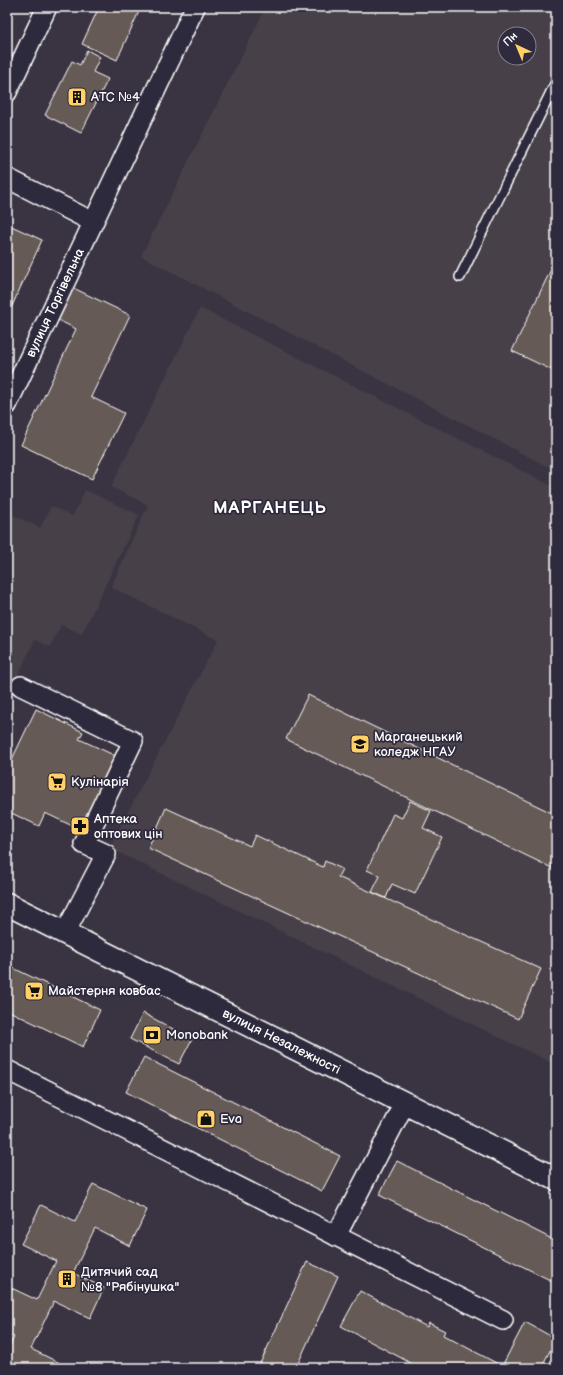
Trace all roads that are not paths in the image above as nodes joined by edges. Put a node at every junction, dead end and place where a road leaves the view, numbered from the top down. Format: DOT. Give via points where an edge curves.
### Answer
graph roads {
  1 [pos="47,7"];
  2 [pos="195,7"];
  3 [pos="556,82"];
  4 [pos="7,92"];
  5 [pos="7,178"];
  6 [pos="93,222"];
  7 [pos="460,277"];
  8 [pos="7,404"];
  9 [pos="21,686"];
  10 [pos="7,904"];
  11 [pos="65,933"];
  12 [pos="7,1070"];
  13 [pos="405,1103"];
  14 [pos="556,1179"];
  15 [pos="336,1236"];
  16 [pos="503,1320"];
  1 -- 4 [label="street"];
  2 -- 6 [label="street, вулиця Торгівельна"];
  3 -- 7 [label="lane"];
  5 -- 6 [label="street"];
  6 -- 8 [label="street, вулиця Торгівельна"];
  9 -- 11 [label="street" via="133,741 84,844 106,854"];
  10 -- 11 [label="main road, вулиця Незалежності"];
  11 -- 13 [label="main road, вулиця Незалежності"];
  12 -- 15 [label="street"];
  13 -- 14 [label="main road, вулиця Незалежності"];
  13 -- 15 [label="street"];
  15 -- 16 [label="street"];
}
